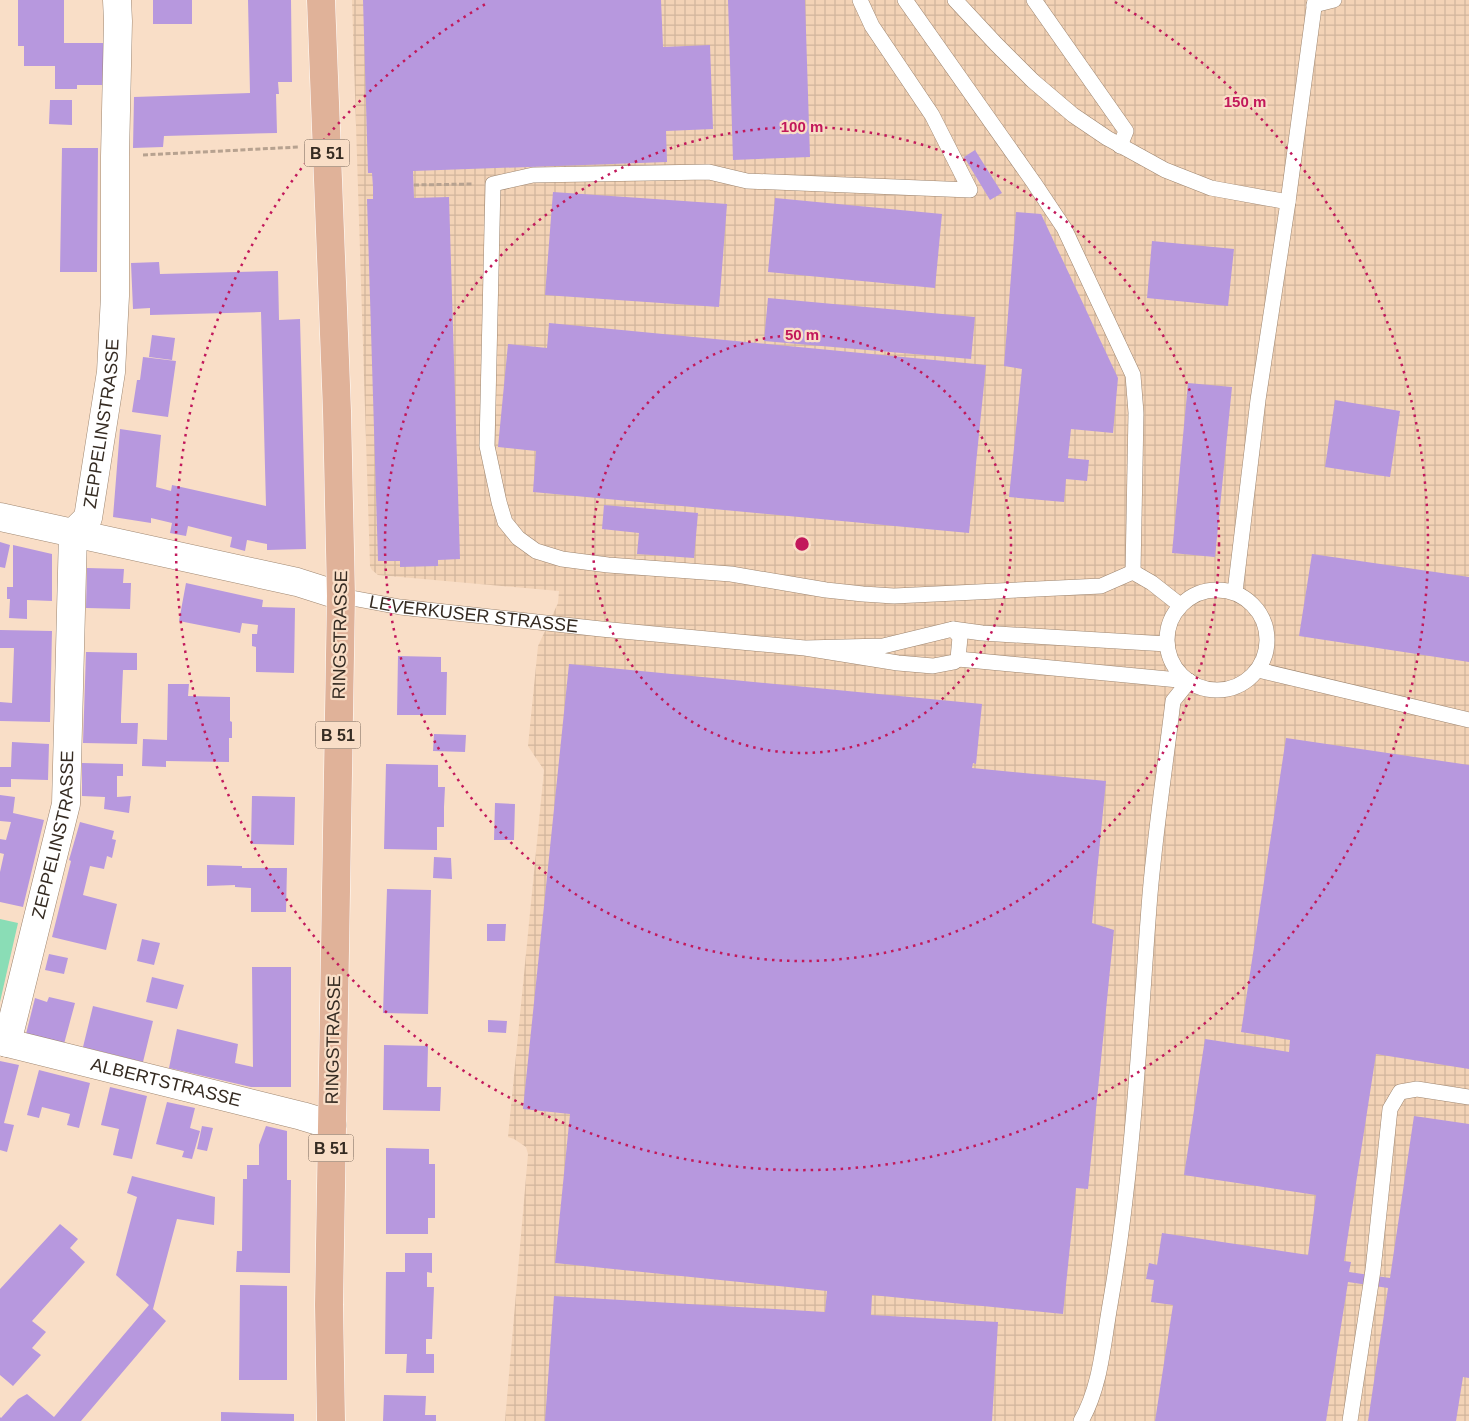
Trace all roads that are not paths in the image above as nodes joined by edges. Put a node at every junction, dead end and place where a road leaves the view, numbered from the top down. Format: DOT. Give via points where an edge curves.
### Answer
graph roads {
  1 [pos="117,0"];
  2 [pos="320,0"];
  3 [pos="860,0"];
  4 [pos="905,0"];
  5 [pos="955,0"];
  6 [pos="1034,0"];
  7 [pos="1334,0"];
  8 [pos="1314,2"];
  9 [pos="1120,146"];
  10 [pos="1288,202"];
  11 [pos="0,517"];
  12 [pos="73,533"];
  13 [pos="1132,572"];
  14 [pos="1235,592"];
  15 [pos="341,596"];
  16 [pos="1180,605"];
  17 [pos="953,629"];
  18 [pos="1167,644"];
  19 [pos="805,648"];
  20 [pos="958,659"];
  21 [pos="1258,670"];
  22 [pos="1189,681"];
  23 [pos="1469,720"];
  24 [pos="3,1042"];
  25 [pos="1469,1097"];
  26 [pos="332,1125"];
  27 [pos="331,1421"];
  28 [pos="1081,1421"];
  29 [pos="1350,1421"];
  1 -- 12 [label="street, ZEPPELINSTRASSE" via="115,296 111,372 88,518"];
  2 -- 15 [label="main road, RINGSTRASSE / B 51" via="338,411"];
  3 -- 13 [label="lane" via="872,26 932,115 970,190 748,181 709,172 533,175 493,184 487,446 505,522 536,552 562,559 731,574 863,594 894,596 1101,586"];
  4 -- 13 [label="lane" via="1064,228 1132,375 1136,413"];
  5 -- 9 [label="lane" via="1033,81 1073,116"];
  6 -- 9 [label="lane" via="1126,131"];
  7 -- 8 [label="lane"];
  8 -- 10 [label="lane"];
  9 -- 10 [label="lane" via="1164,170 1211,188"];
  10 -- 14 [label="lane" via="1258,400"];
  11 -- 12 [label="street, LEVERKUSER STRASSE"];
  12 -- 15 [label="street, LEVERKUSER STRASSE" via="297,582"];
  12 -- 24 [label="street, ZEPPELINSTRASSE" via="66,804"];
  13 -- 16 [label="lane"];
  14 -- 16 [label="lane" via="1205,590"];
  14 -- 21 [label="lane" via="1249,600 1266,625 1268,641"];
  15 -- 19 [label="lane, LEVERKUSER STRASSE" via="400,607"];
  15 -- 26 [label="main road, RINGSTRASSE / B 51"];
  16 -- 18 [label="lane" via="1172,617"];
  17 -- 18 [label="lane"];
  17 -- 19 [label="lane, LEVERKUSER STRASSE" via="884,646"];
  17 -- 20 [label="lane" via="960,637"];
  18 -- 22 [label="lane" via="1174,665"];
  19 -- 20 [label="lane, LEVERKUSER STRASSE" via="925,665"];
  20 -- 22 [label="lane, LEVERKUSER STRASSE"];
  21 -- 22 [label="lane" via="1238,686 1226,689 1213,690"];
  21 -- 23 [label="lane"];
  22 -- 28 [label="lane" via="1173,701 1151,877 1133,1117 1117,1266 1096,1388"];
  24 -- 26 [label="street, ALBERTSTRASSE"];
  25 -- 29 [label="lane" via="1417,1089 1400,1092 1390,1109 1372,1270"];
  26 -- 27 [label="main road, RINGSTRASSE / B 51"];
}
